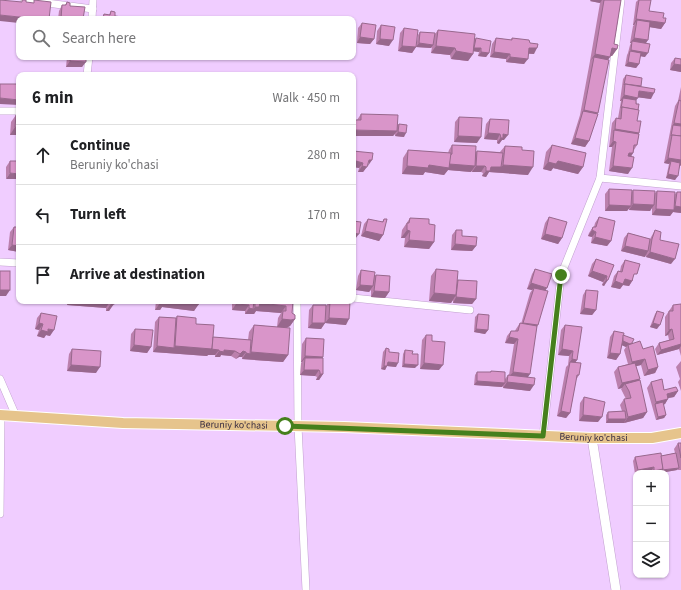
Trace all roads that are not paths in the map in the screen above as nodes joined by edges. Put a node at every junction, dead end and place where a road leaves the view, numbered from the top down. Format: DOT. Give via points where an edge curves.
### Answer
graph roads {
  1 [pos="24,0"];
  2 [pos="93,0"];
  3 [pos="621,0"];
  4 [pos="93,9"];
  5 [pos="92,16"];
  6 [pos="89,60"];
  7 [pos="87,72"];
  8 [pos="0,111"];
  9 [pos="16,111"];
  10 [pos="600,178"];
  11 [pos="681,186"];
  12 [pos="0,262"];
  13 [pos="16,263"];
  14 [pos="356,298"];
  15 [pos="297,304"];
  16 [pos="470,310"];
  17 [pos="0,379"];
  18 [pos="1,415"];
  19 [pos="16,416"];
  20 [pos="298,426"];
  21 [pos="681,433"];
  22 [pos="543,436"];
  23 [pos="592,438"];
  24 [pos="0,514"];
  25 [pos="306,590"];
  26 [pos="616,590"];
  1 -- 4 [label="street"];
  2 -- 4 [label="street"];
  3 -- 10 [label="street"];
  4 -- 5 [label="street"];
  6 -- 7 [label="street"];
  8 -- 9 [label="street"];
  10 -- 11 [label="street"];
  10 -- 22 [label="street" via="561,275"];
  12 -- 13 [label="street"];
  14 -- 16 [label="street"];
  15 -- 20 [label="street"];
  17 -- 19 [label="street"];
  18 -- 19 [label="main road, Beruniy ko'chasi"];
  18 -- 24 [label="street"];
  19 -- 20 [label="main road, Beruniy ko'chasi" via="123,423"];
  20 -- 22 [label="main road, Beruniy ko'chasi"];
  20 -- 25 [label="street"];
  21 -- 23 [label="main road, Beruniy ko'chasi" via="652,438"];
  22 -- 23 [label="main road, Beruniy ko'chasi"];
  23 -- 26 [label="street"];
}
